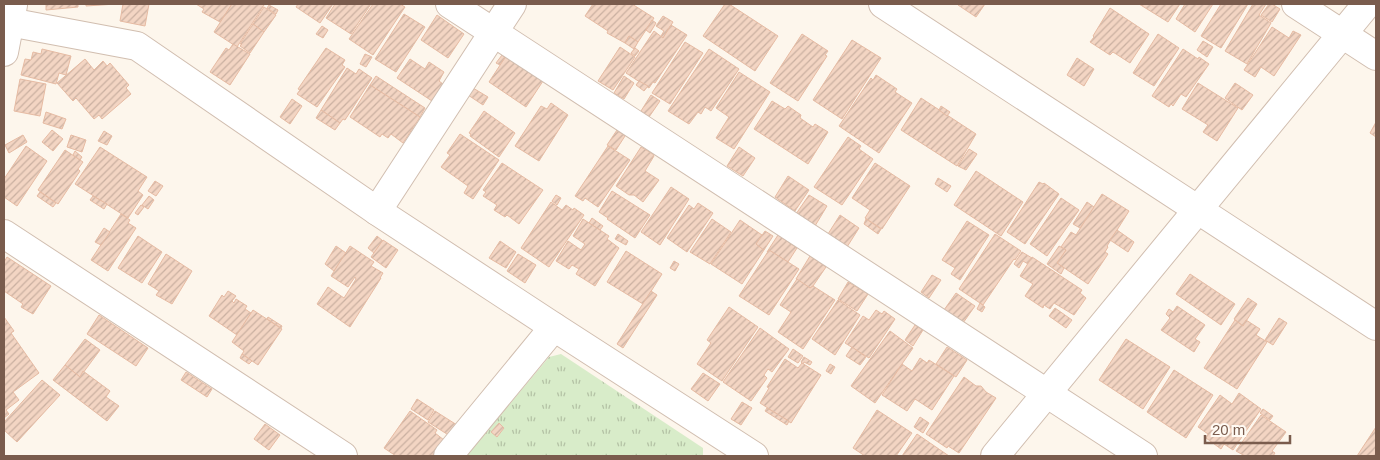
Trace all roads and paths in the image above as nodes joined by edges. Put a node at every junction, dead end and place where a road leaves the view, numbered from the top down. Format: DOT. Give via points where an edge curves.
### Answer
graph roads {
  1 [pos="450,4"];
  2 [pos="512,4"];
  3 [pos="883,4"];
  4 [pos="1296,4"];
  5 [pos="1367,4"];
  6 [pos="12,13"];
  7 [pos="493,32"];
  8 [pos="1342,34"];
  9 [pos="4,52"];
  10 [pos="1376,56"];
  11 [pos="377,210"];
  12 [pos="1198,210"];
  13 [pos="4,234"];
  14 [pos="1376,326"];
  15 [pos="554,327"];
  16 [pos="1047,393"];
  17 [pos="739,452"];
  18 [pos="343,456"];
  19 [pos="448,456"];
  20 [pos="995,456"];
  21 [pos="1143,456"];
  1 -- 7 [label="street"];
  2 -- 7 [label="street"];
  3 -- 12 [label="street"];
  4 -- 8 [label="street"];
  5 -- 8 [label="street"];
  6 -- 9 [label="street"];
  6 -- 11 [label="street" via="137,46"];
  7 -- 11 [label="street"];
  7 -- 16 [label="street"];
  8 -- 10 [label="street"];
  8 -- 12 [label="street"];
  11 -- 15 [label="street"];
  12 -- 14 [label="street"];
  12 -- 16 [label="street"];
  13 -- 18 [label="street"];
  15 -- 17 [label="street"];
  15 -- 19 [label="street"];
  16 -- 20 [label="street"];
  16 -- 21 [label="street"];
}
